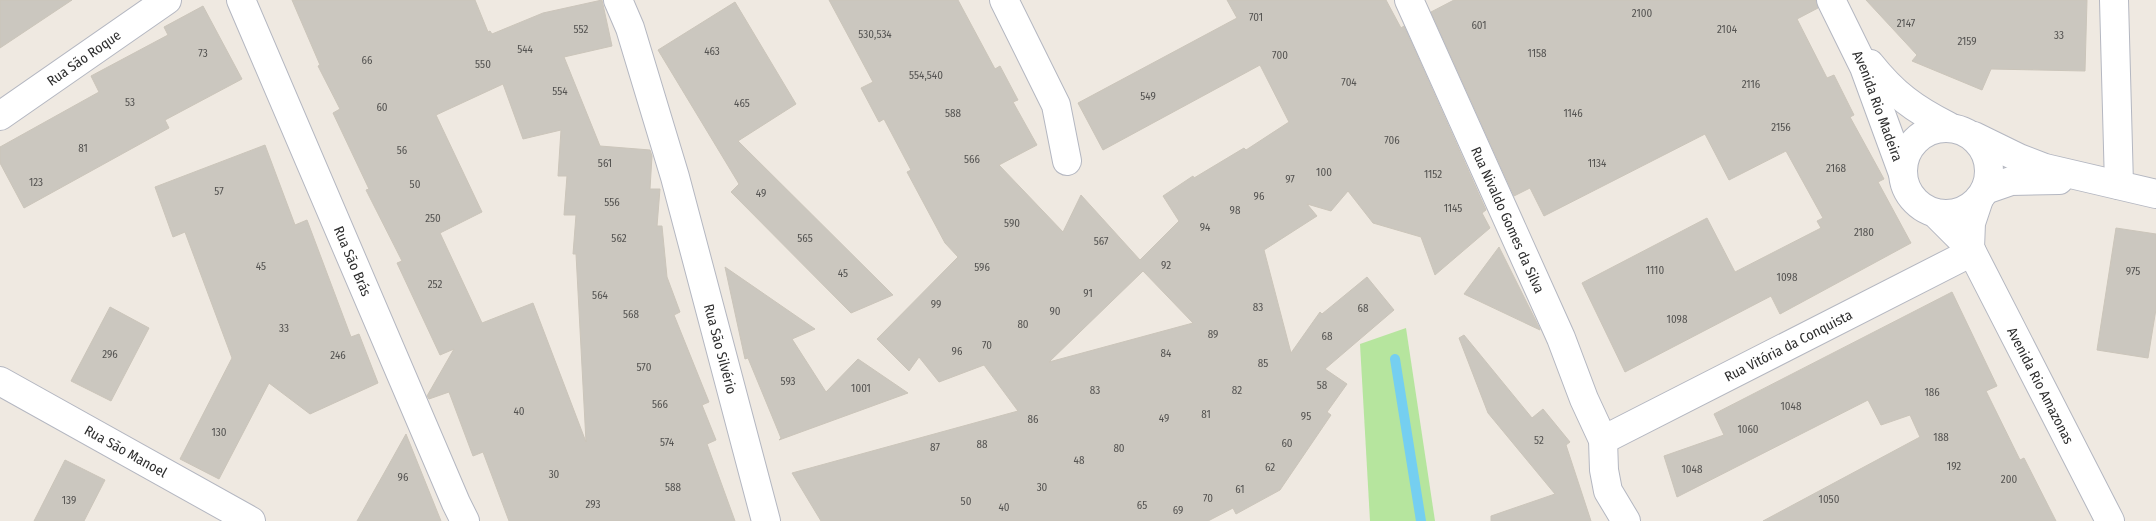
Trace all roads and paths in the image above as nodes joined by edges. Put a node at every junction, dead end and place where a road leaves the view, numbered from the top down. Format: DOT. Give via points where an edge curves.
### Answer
graph roads {
  1 [pos="168,0"];
  2 [pos="241,0"];
  3 [pos="618,0"];
  4 [pos="1004,0"];
  5 [pos="1409,0"];
  6 [pos="1831,0"];
  7 [pos="2114,0"];
  8 [pos="1853,40"];
  9 [pos="0,116"];
  10 [pos="1948,126"];
  11 [pos="1974,136"];
  12 [pos="1067,161"];
  13 [pos="1902,171"];
  14 [pos="2090,179"];
  15 [pos="2119,185"];
  16 [pos="2156,194"];
  17 [pos="1982,195"];
  18 [pos="1935,213"];
  19 [pos="1971,250"];
  20 [pos="0,381"];
  21 [pos="1603,440"];
  22 [pos="252,521"];
  23 [pos="465,521"];
  24 [pos="766,521"];
  25 [pos="1626,521"];
  26 [pos="2110,521"];
  1 -- 9 [label="street, Rua São Roque"];
  2 -- 23 [label="street, Rua São Brás"];
  3 -- 24 [label="street, Rua São Silvério" via="630,28 675,177"];
  4 -- 12 [label="street" via="1056,106"];
  5 -- 21 [label="street, Rua Nivaldo Gomes da Silva" via="1562,338"];
  6 -- 8 [label="street, Avenida Rio Madeira"];
  7 -- 15 [label="street"];
  8 -- 10 [label="street, Avenida Rio Madeira" via="1898,96 1913,108"];
  8 -- 13 [label="street, Avenida Rio Madeira"];
  10 -- 11 [label="street"];
  10 -- 13 [label="street" via="1928,132 1911,145 1904,157"];
  11 -- 14 [label="street" via="2029,163"];
  11 -- 17 [label="street" via="1984,148 1989,162 1990,176"];
  13 -- 18 [label="street" via="1911,198 1922,208"];
  14 -- 15 [label="street"];
  14 -- 17 [label="street" via="2011,181"];
  15 -- 16 [label="street"];
  17 -- 18 [label="street" via="1970,207 1959,212"];
  17 -- 19 [label="street, Avenida Rio Amazonas" via="1971,223"];
  18 -- 19 [label="street, Avenida Rio Amazonas"];
  19 -- 21 [label="street, Rua Vitória da Conquista"];
  19 -- 26 [label="street, Avenida Rio Amazonas"];
  20 -- 22 [label="street, Rua São Manoel"];
  21 -- 25 [label="street" via="1608,491"];
}
